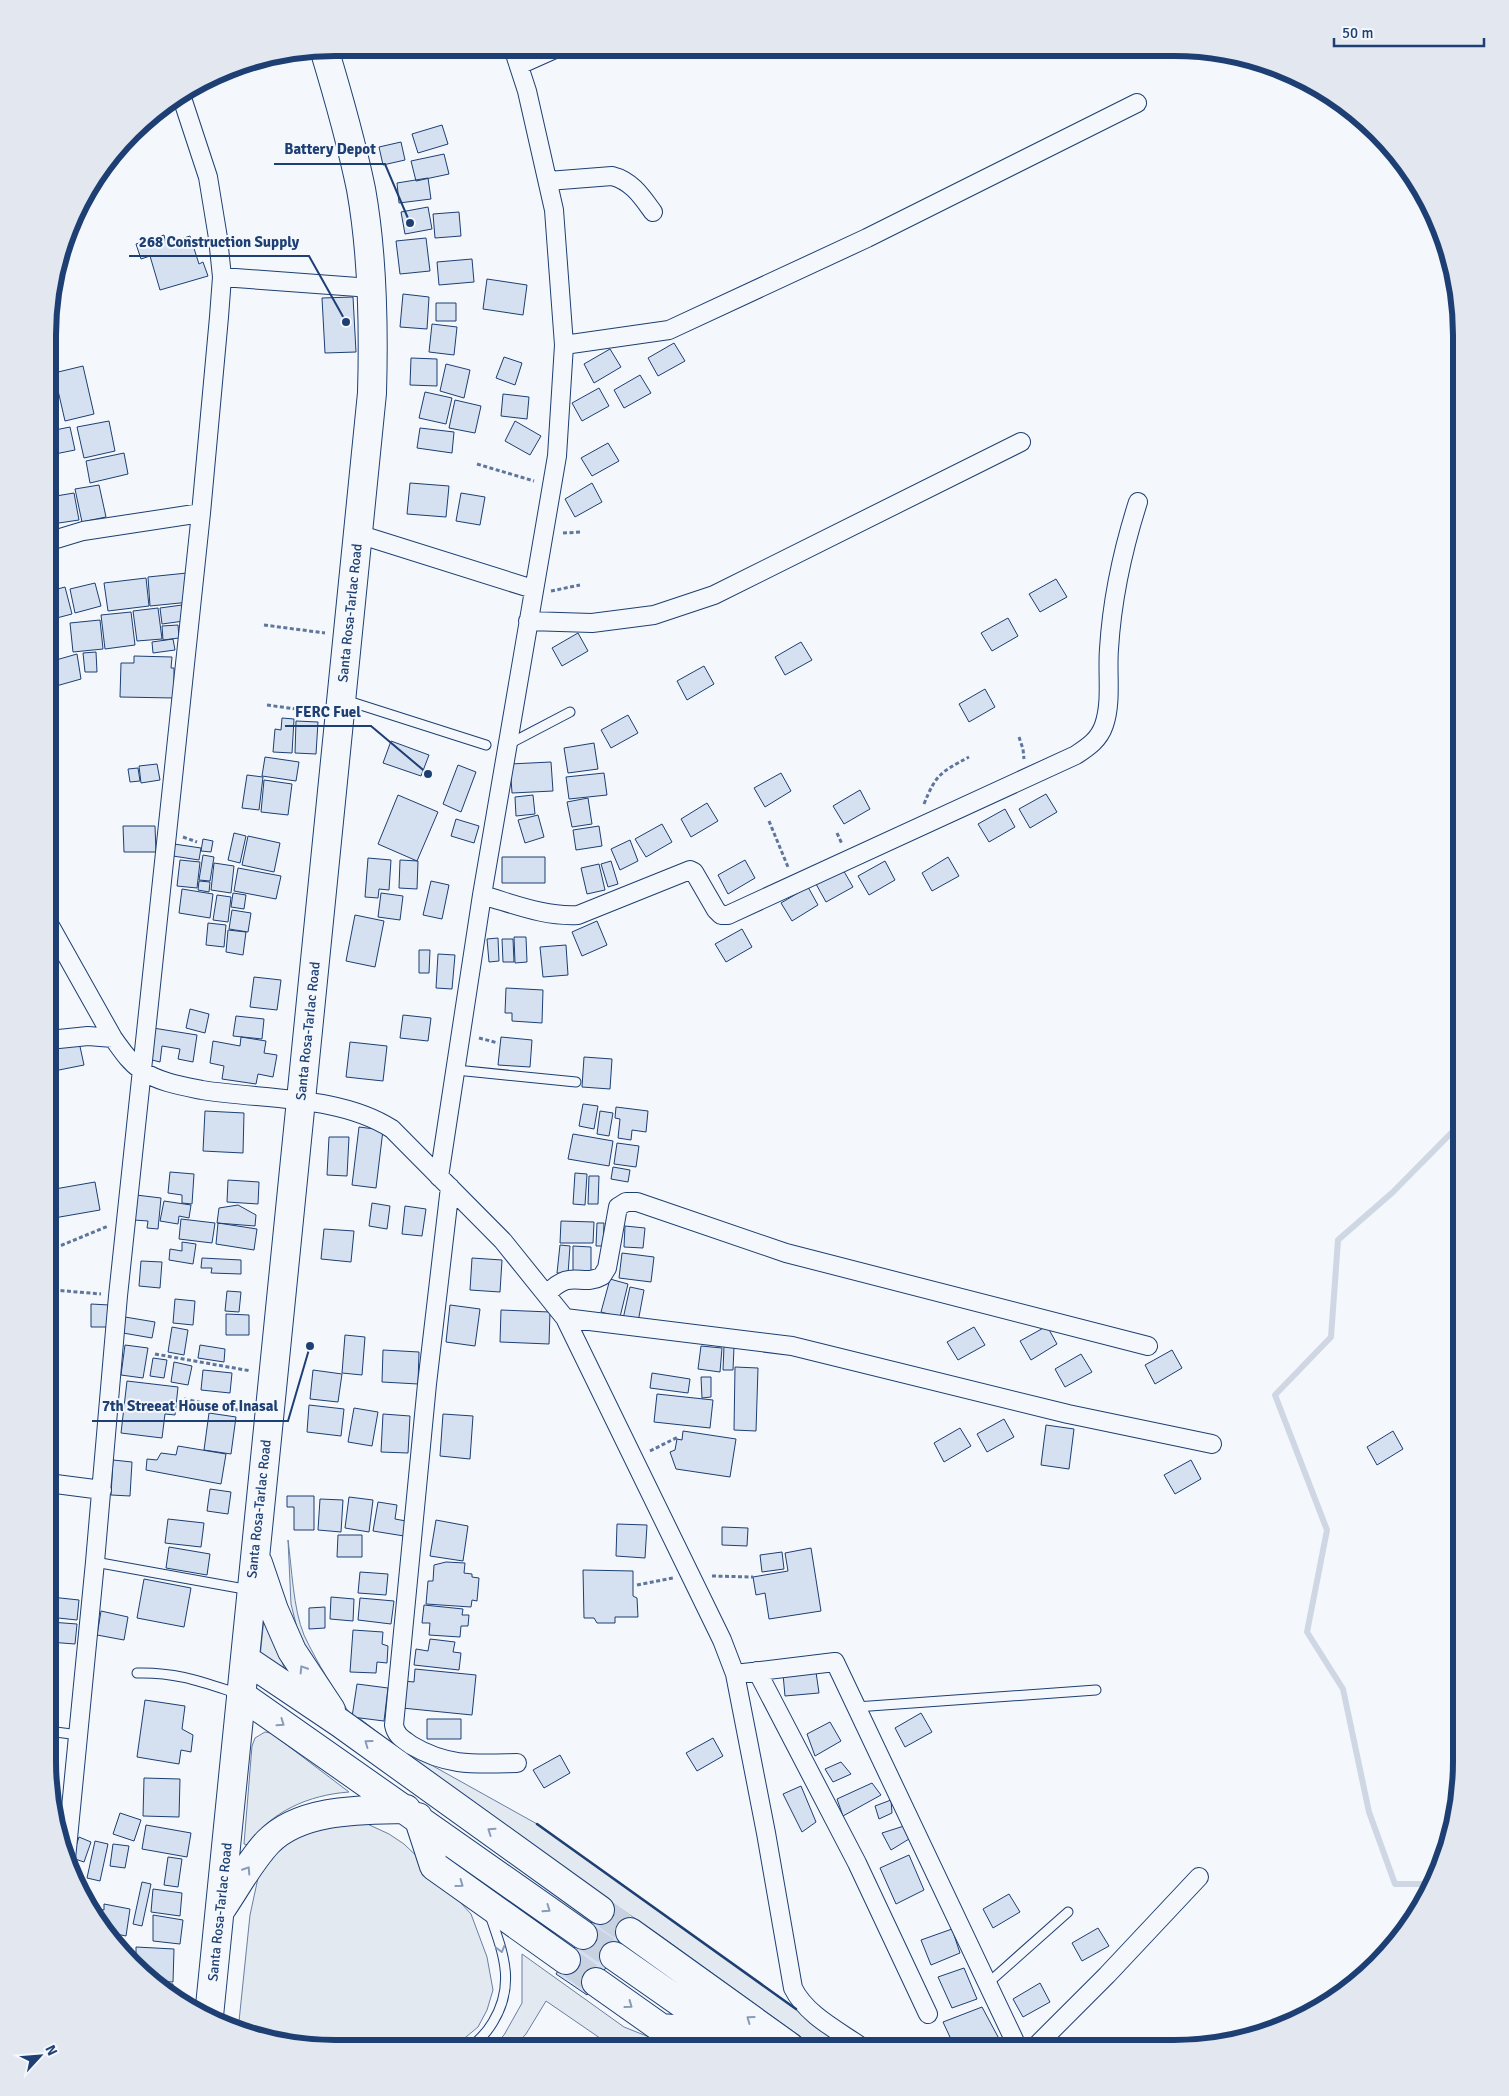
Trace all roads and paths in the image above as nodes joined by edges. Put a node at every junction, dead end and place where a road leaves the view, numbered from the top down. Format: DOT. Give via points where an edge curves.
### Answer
graph roads {
  1 [pos="517,56"];
  2 [pos="540,56"];
  3 [pos="326,57"];
  4 [pos="520,65"];
  5 [pos="183,101"];
  6 [pos="1137,103"];
  7 [pos="548,181"];
  8 [pos="653,212"];
  9 [pos="222,277"];
  10 [pos="371,288"];
  11 [pos="564,345"];
  12 [pos="1020,442"];
  13 [pos="477,464"];
  14 [pos="551,486"];
  15 [pos="1138,502"];
  16 [pos="201,513"];
  17 [pos="358,534"];
  18 [pos="56,540"];
  19 [pos="580,585"];
  20 [pos="533,589"];
  21 [pos="528,621"];
  22 [pos="264,625"];
  23 [pos="346,636"];
  24 [pos="267,705"];
  25 [pos="340,706"];
  26 [pos="570,712"];
  27 [pos="509,744"];
  28 [pos="486,745"];
  29 [pos="969,757"];
  30 [pos="769,821"];
  31 [pos="917,829"];
  32 [pos="794,884"];
  33 [pos="482,895"];
  34 [pos="56,936"];
  35 [pos="113,1038"];
  36 [pos="56,1039"];
  37 [pos="141,1070"];
  38 [pos="456,1070"];
  39 [pos="576,1082"];
  40 [pos="300,1101"];
  41 [pos="445,1182"];
  42 [pos="127,1218"];
  43 [pos="56,1248"];
  44 [pos="56,1290"];
  45 [pos="547,1294"];
  46 [pos="118,1296"];
  47 [pos="565,1318"];
  48 [pos="1148,1346"];
  49 [pos="155,1354"];
  50 [pos="272,1375"];
  51 [pos="184,1399"];
  52 [pos="268,1416"];
  53 [pos="678,1437"];
  54 [pos="1212,1444"];
  55 [pos="634,1459"];
  56 [pos="56,1484"];
  57 [pos="102,1490"];
  58 [pos="255,1554"];
  59 [pos="95,1562"];
  60 [pos="691,1575"];
  61 [pos="753,1577"];
  62 [pos="637,1585"];
  63 [pos="251,1590"];
  64 [pos="245,1659"];
  65 [pos="757,1671"];
  66 [pos="137,1673"];
  67 [pos="735,1674"];
  68 [pos="1096,1690"];
  69 [pos="241,1695"];
  70 [pos="856,1707"];
  71 [pos="340,1723"];
  72 [pos="56,1732"];
  73 [pos="79,1736"];
  74 [pos="517,1762"];
  75 [pos="412,1813"];
  76 [pos="68,1840"];
  77 [pos="1199,1877"];
  78 [pos="486,1903"];
  79 [pos="600,1910"];
  80 [pos="220,1911"];
  81 [pos="1068,1912"];
  82 [pos="630,1932"];
  83 [pos="583,1935"];
  84 [pos="614,1956"];
  85 [pos="566,1960"];
  86 [pos="596,1982"];
  87 [pos="988,1984"];
  88 [pos="210,2010"];
  89 [pos="928,2014"];
  90 [pos="477,2040"];
  91 [pos="733,2040"];
  92 [pos="780,2040"];
  93 [pos="852,2040"];
  94 [pos="1014,2040"];
  95 [pos="1042,2040"];
  1 -- 4 [label="street"];
  2 -- 4 [label="street"];
  3 -- 10 [label="highway, Santa Rosa-Tarlac Road" via="348,128 361,190"];
  4 -- 7 [label="street"];
  5 -- 9 [label="street" via="208,177"];
  6 -- 11 [label="street" via="867,238 669,330"];
  7 -- 8 [label="street" via="620,178 637,191"];
  7 -- 11 [label="street" via="554,210"];
  9 -- 10 [label="street"];
  9 -- 16 [label="street"];
  10 -- 17 [label="highway, Santa Rosa-Tarlac Road" via="374,334 372,393"];
  11 -- 14 [label="street" via="557,456"];
  12 -- 21 [label="street" via="714,595 654,615 592,623"];
  13 -- 14 [label="path"];
  14 -- 20 [label="street"];
  15 -- 31 [label="street" via="1128,534 1112,614 1108,650 1108,712 1100,736 1076,756"];
  16 -- 18 [label="street" via="83,531"];
  16 -- 37 [label="street"];
  17 -- 20 [label="street"];
  17 -- 23 [label="highway, Santa Rosa-Tarlac Road"];
  19 -- 20 [label="path" via="554,591"];
  20 -- 21 [label="street"];
  21 -- 27 [label="street"];
  22 -- 23 [label="path"];
  23 -- 25 [label="highway, Santa Rosa-Tarlac Road"];
  24 -- 25 [label="path"];
  25 -- 28 [label="lane"];
  25 -- 40 [label="highway, Santa Rosa-Tarlac Road"];
  26 -- 27 [label="lane"];
  27 -- 33 [label="street"];
  29 -- 31 [label="path" via="942,772 935,780"];
  30 -- 32 [label="path"];
  31 -- 32 [label="street"];
  32 -- 33 [label="street" via="728,915 721,915 716,910 690,870 578,915 546,914"];
  33 -- 38 [label="street"];
  34 -- 35 [label="street"];
  35 -- 36 [label="street" via="88,1036"];
  35 -- 37 [label="street"];
  37 -- 40 [label="street" via="184,1086"];
  37 -- 42 [label="street"];
  38 -- 39 [label="lane"];
  38 -- 41 [label="street"];
  40 -- 41 [label="street" via="378,1120 392,1129"];
  40 -- 50 [label="highway, Santa Rosa-Tarlac Road"];
  41 -- 45 [label="street" via="503,1241"];
  41 -- 74 [label="street" via="394,1725 402,1739 443,1760 482,1764"];
  42 -- 43 [label="path"];
  42 -- 46 [label="street"];
  44 -- 46 [label="path"];
  45 -- 47 [label="street"];
  45 -- 48 [label="street" via="565,1279 602,1276 607,1268 618,1207 626,1202 637,1202 786,1253"];
  46 -- 57 [label="street"];
  47 -- 54 [label="street" via="792,1346 1068,1414"];
  47 -- 55 [label="street"];
  49 -- 50 [label="path"];
  50 -- 52 [label="highway, Santa Rosa-Tarlac Road"];
  51 -- 52 [label="path"];
  52 -- 58 [label="highway, Santa Rosa-Tarlac Road"];
  53 -- 55 [label="path"];
  55 -- 60 [label="street"];
  56 -- 57 [label="street"];
  57 -- 59 [label="street"];
  58 -- 63 [label="highway, Santa Rosa-Tarlac Road"];
  71 -- 58 [label="highway, one-way" via="292,1651"];
  59 -- 63 [label="lane"];
  59 -- 73 [label="street"];
  60 -- 61 [label="path"];
  60 -- 62 [label="path"];
  60 -- 67 [label="street"];
  63 -- 64 [label="highway, Santa Rosa-Tarlac Road"];
  64 -- 69 [label="highway, Santa Rosa-Tarlac Road"];
  64 -- 71 [label="highway"];
  65 -- 67 [label="street"];
  65 -- 70 [label="street" via="834,1661"];
  65 -- 89 [label="street" via="857,1863"];
  66 -- 69 [label="lane" via="162,1672"];
  67 -- 93 [label="street" via="793,1988 808,2009"];
  68 -- 70 [label="lane"];
  69 -- 75 [label="highway, one-way"];
  69 -- 80 [label="highway, Santa Rosa-Tarlac Road"];
  70 -- 87 [label="street"];
  79 -- 71 [label="highway, one-way"];
  72 -- 73 [label="lane"];
  73 -- 76 [label="street"];
  75 -- 78 [label="highway, one-way" via="434,1866"];
  80 -- 75 [label="highway, one-way" via="263,1848 289,1827 320,1816 354,1810"];
  75 -- 83 [label="highway, one-way"];
  77 -- 95 [label="street"];
  78 -- 85 [label="highway"];
  78 -- 90 [label="lane, one-way" via="507,1974 499,2012 488,2031"];
  80 -- 88 [label="highway, Santa Rosa-Tarlac Road"];
  81 -- 87 [label="lane"];
  92 -- 82 [label="highway, one-way"];
  84 -- 91 [label="highway"];
  86 -- 91 [label="highway, one-way" via="661,2028"];
  87 -- 94 [label="street"];
}
